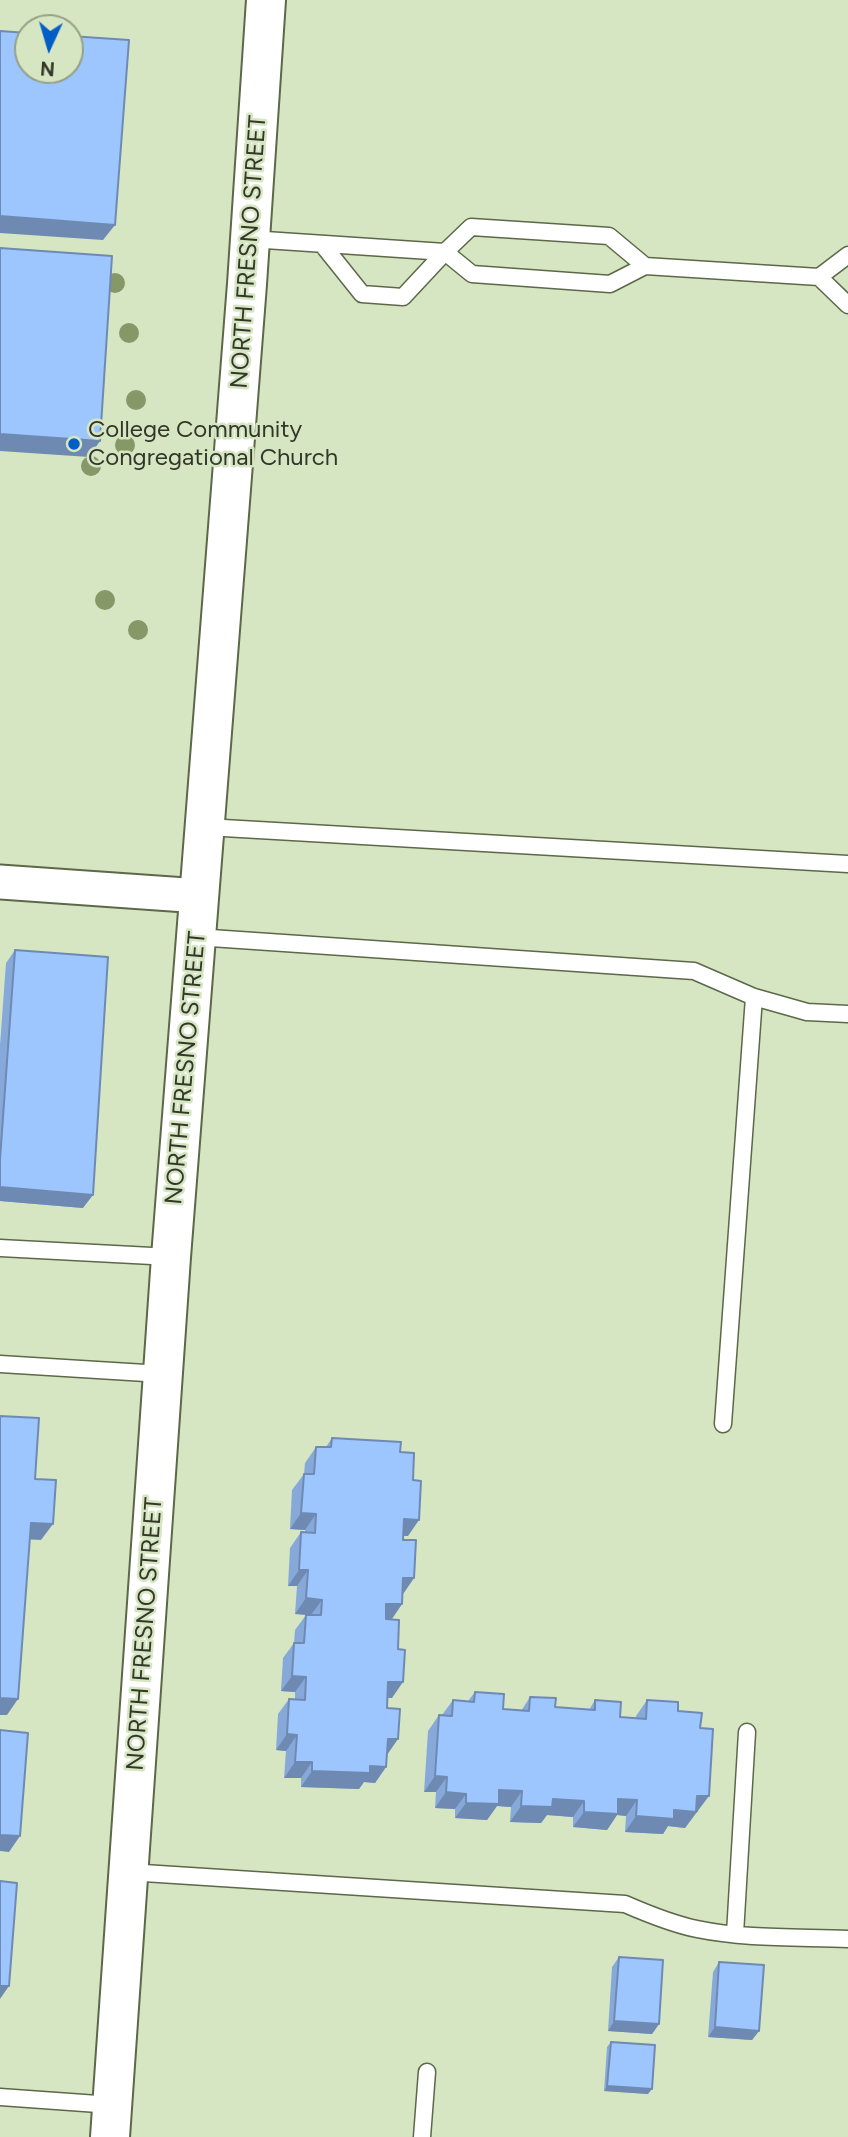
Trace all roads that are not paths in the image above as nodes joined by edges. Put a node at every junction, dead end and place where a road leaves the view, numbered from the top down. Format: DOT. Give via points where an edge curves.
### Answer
graph roads {
  1 [pos="266,0"];
  2 [pos="250,239"];
  3 [pos="322,244"];
  4 [pos="445,251"];
  5 [pos="848,255"];
  6 [pos="645,265"];
  7 [pos="819,277"];
  8 [pos="848,305"];
  9 [pos="206,827"];
  10 [pos="848,864"];
  11 [pos="0,883"];
  12 [pos="200,896"];
  13 [pos="196,937"];
  14 [pos="754,997"];
  15 [pos="848,1014"];
  16 [pos="0,1248"];
  17 [pos="171,1257"];
  18 [pos="0,1364"];
  19 [pos="162,1374"];
  20 [pos="723,1424"];
  21 [pos="747,1732"];
  22 [pos="128,1872"];
  23 [pos="735,1934"];
  24 [pos="848,1939"];
  25 [pos="427,2071"];
  26 [pos="0,2097"];
  27 [pos="111,2121"];
  28 [pos="422,2137"];
  1 -- 2 [label="main road, NORTH FRESNO STREET"];
  2 -- 3 [label="lane"];
  2 -- 9 [label="main road, NORTH FRESNO STREET"];
  3 -- 4 [label="lane"];
  3 -- 4 [label="lane" via="362,294 403,296"];
  4 -- 6 [label="lane" via="472,274 610,284"];
  4 -- 6 [label="lane" via="471,227 609,236"];
  5 -- 7 [label="lane"];
  6 -- 7 [label="lane"];
  7 -- 8 [label="lane"];
  9 -- 10 [label="lane"];
  9 -- 12 [label="main road, NORTH FRESNO STREET"];
  11 -- 12 [label="street"];
  12 -- 13 [label="main road, NORTH FRESNO STREET"];
  13 -- 14 [label="lane" via="694,971"];
  13 -- 17 [label="main road, NORTH FRESNO STREET"];
  14 -- 15 [label="lane" via="807,1012"];
  14 -- 20 [label="lane"];
  16 -- 17 [label="lane"];
  17 -- 19 [label="main road, NORTH FRESNO STREET"];
  18 -- 19 [label="lane"];
  19 -- 22 [label="main road, NORTH FRESNO STREET"];
  21 -- 23 [label="lane"];
  22 -- 23 [label="lane" via="625,1904 697,1929"];
  22 -- 27 [label="main road, NORTH FRESNO STREET"];
  23 -- 24 [label="lane"];
  25 -- 28 [label="lane"];
  26 -- 27 [label="lane"];
}
